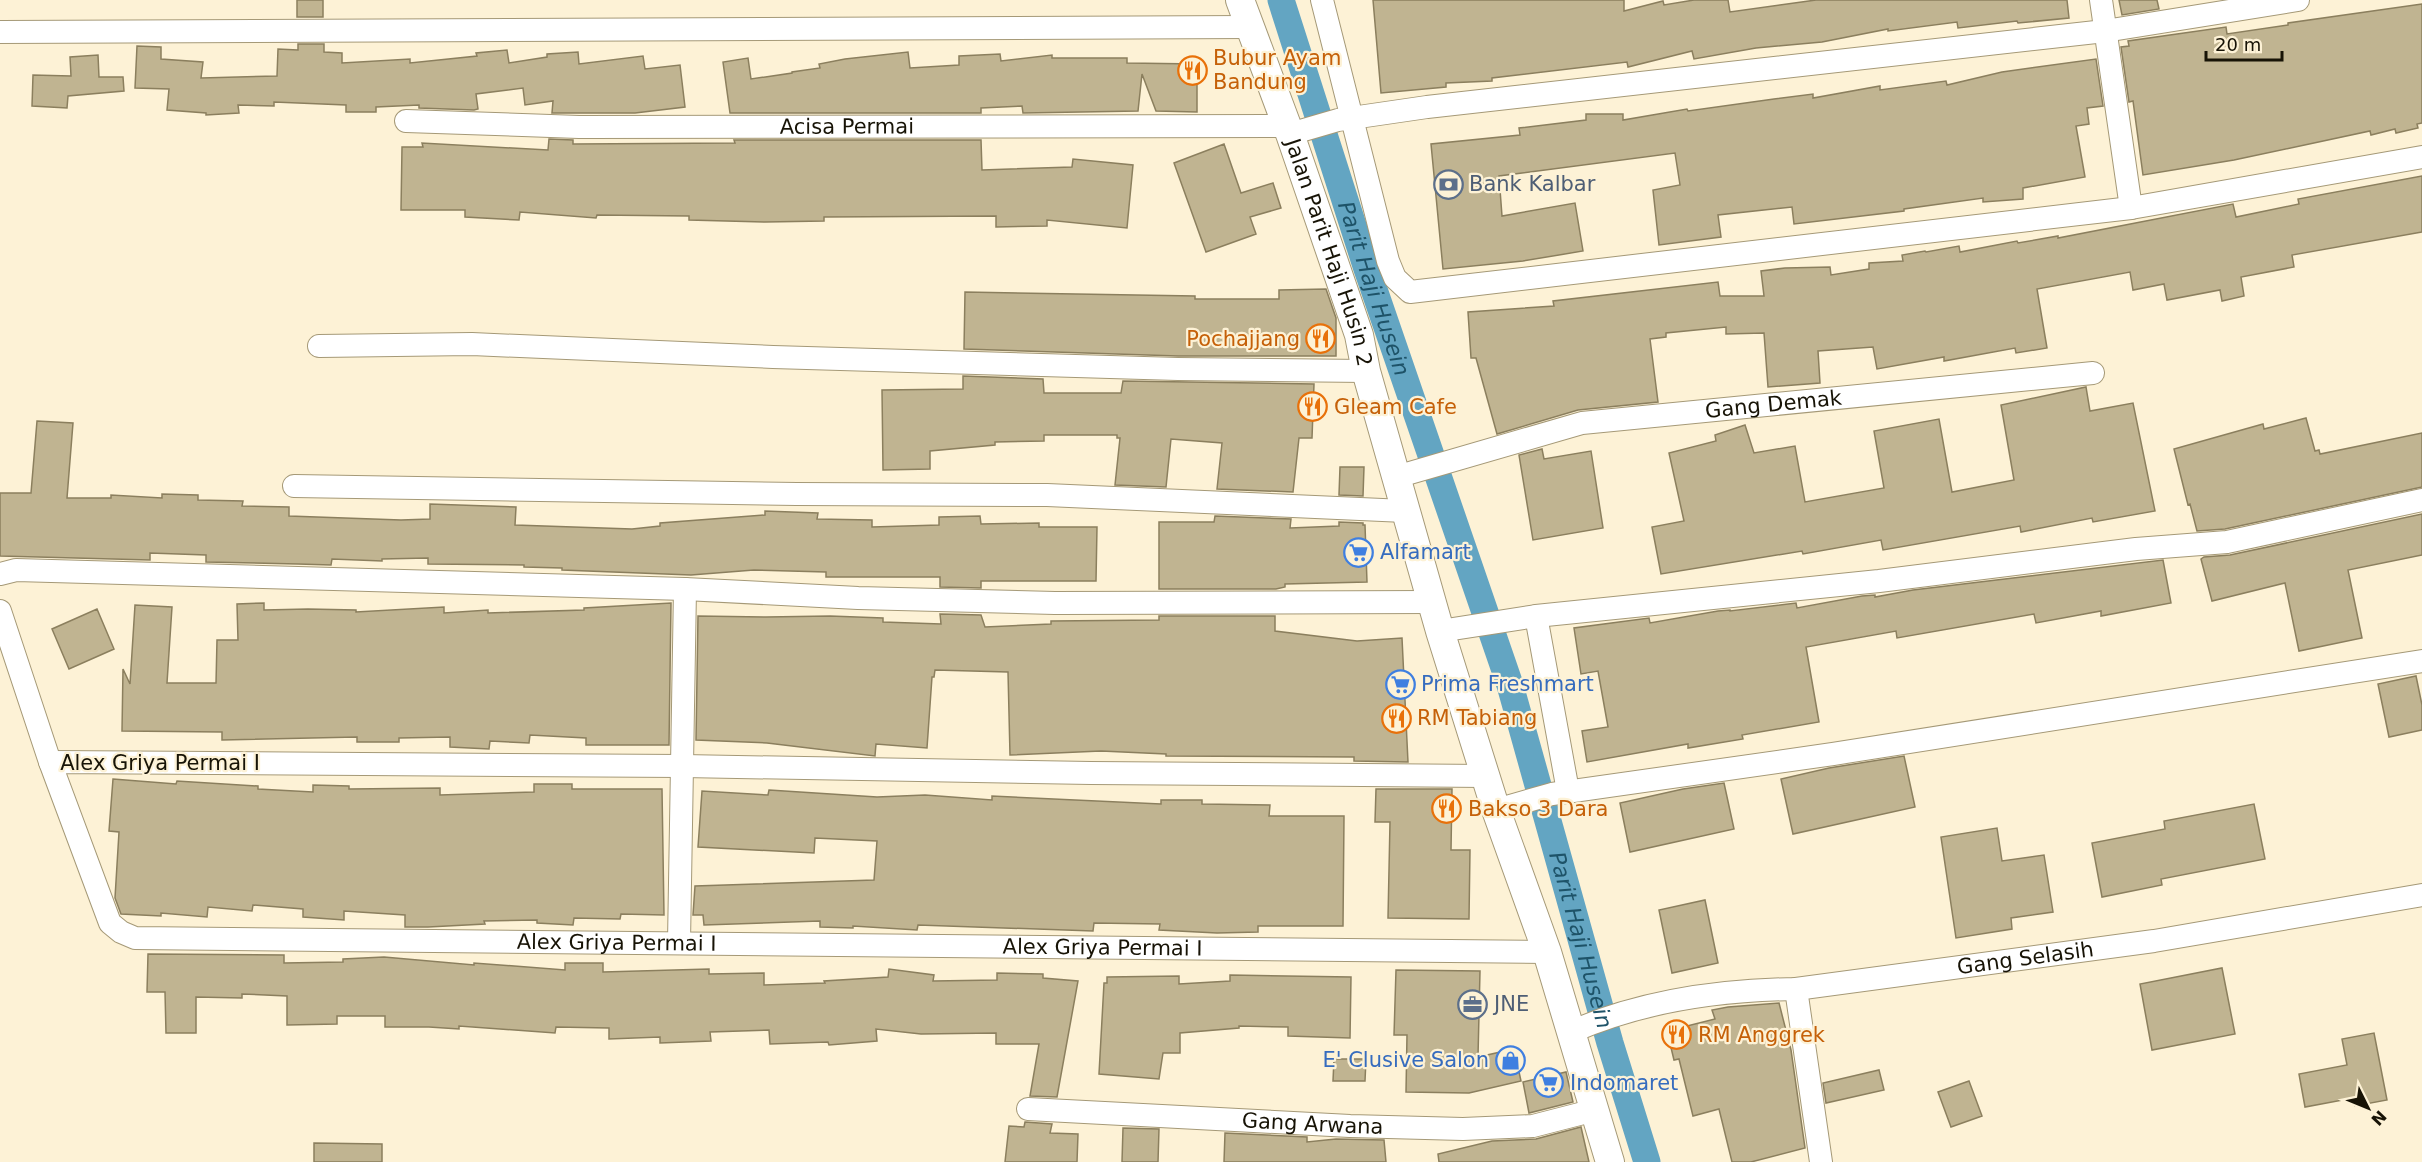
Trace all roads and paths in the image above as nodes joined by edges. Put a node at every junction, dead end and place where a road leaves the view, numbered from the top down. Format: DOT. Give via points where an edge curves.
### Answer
graph roads {
  1 [pos="1240,0"];
  2 [pos="1322,0"];
  3 [pos="2101,0"];
  4 [pos="2298,0"];
  5 [pos="1249,27"];
  6 [pos="2105,31"];
  7 [pos="0,32"];
  8 [pos="1345,119"];
  9 [pos="406,120"];
  10 [pos="1292,130"];
  11 [pos="2422,157"];
  12 [pos="2131,208"];
  13 [pos="320,346"];
  14 [pos="1366,371"];
  15 [pos="2092,373"];
  16 [pos="1405,473"];
  17 [pos="294,486"];
  18 [pos="2422,500"];
  19 [pos="1405,511"];
  20 [pos="0,574"];
  21 [pos="685,589"];
  22 [pos="1431,602"];
  23 [pos="0,611"];
  24 [pos="1536,616"];
  25 [pos="1452,628"];
  26 [pos="2422,661"];
  27 [pos="50,762"];
  28 [pos="683,766"];
  29 [pos="1487,776"];
  30 [pos="1560,793"];
  31 [pos="1508,807"];
  32 [pos="2422,895"];
  33 [pos="679,942"];
  34 [pos="1547,952"];
  35 [pos="1796,989"];
  36 [pos="1581,1028"];
  37 [pos="1028,1109"];
  38 [pos="1595,1110"];
  39 [pos="1610,1162"];
  40 [pos="1821,1162"];
  1 -- 5 [label="street, Jalan Parit Haji Husin 2"];
  2 -- 8 [label="street"];
  3 -- 6 [label="street"];
  4 -- 6 [label="street, Acisa Permai"];
  5 -- 7 [label="street"];
  5 -- 10 [label="street, Jalan Parit Haji Husin 2"];
  6 -- 8 [label="street, Acisa Permai"];
  6 -- 12 [label="street"];
  8 -- 10 [label="street, Acisa Permai"];
  8 -- 12 [label="street" via="1388,261 1395,278 1410,292"];
  9 -- 10 [label="street, Acisa Permai" via="579,127"];
  10 -- 14 [label="street, Jalan Parit Haji Husin 2" via="1359,335"];
  11 -- 12 [label="street"];
  13 -- 14 [label="street" via="472,344 797,358"];
  14 -- 16 [label="street, Jalan Parit Haji Husin 2"];
  15 -- 16 [label="street, Gang Demak" via="1582,423"];
  16 -- 19 [label="street, Jalan Parit Haji Husin 2"];
  17 -- 19 [label="street" via="1047,495"];
  18 -- 24 [label="street" via="2227,542"];
  19 -- 22 [label="street, Jalan Parit Haji Husin 2"];
  20 -- 21 [label="street" via="16,570"];
  21 -- 22 [label="street" via="1044,603"];
  21 -- 28 [label="street"];
  22 -- 25 [label="street, Jalan Parit Haji Husin 2"];
  23 -- 27 [label="street"];
  24 -- 25 [label="street"];
  24 -- 30 [label="street"];
  25 -- 29 [label="street, Jalan Parit Haji Husin 2"];
  26 -- 30 [label="street"];
  27 -- 28 [label="street, Alex Griya Permai I"];
  27 -- 33 [label="street, Alex Griya Permai I" via="110,923 135,938"];
  28 -- 29 [label="street, Alex Griya Permai I"];
  28 -- 33 [label="street"];
  29 -- 31 [label="street, Jalan Parit Haji Husin 2"];
  30 -- 31 [label="street"];
  31 -- 34 [label="street, Jalan Parit Haji Husin 2"];
  32 -- 35 [label="street, Gang Selasih" via="2154,941"];
  33 -- 34 [label="street, Alex Griya Permai I"];
  34 -- 36 [label="street, Jalan Parit Haji Husin 2"];
  35 -- 36 [label="street, Gang Selasih" via="1758,989 1682,999 1627,1011"];
  35 -- 40 [label="street"];
  36 -- 38 [label="street, Jalan Parit Haji Husin 2"];
  37 -- 38 [label="street, Gang Arwana" via="1464,1129 1533,1126"];
  38 -- 39 [label="street, Jalan Parit Haji Husin 2"];
}
